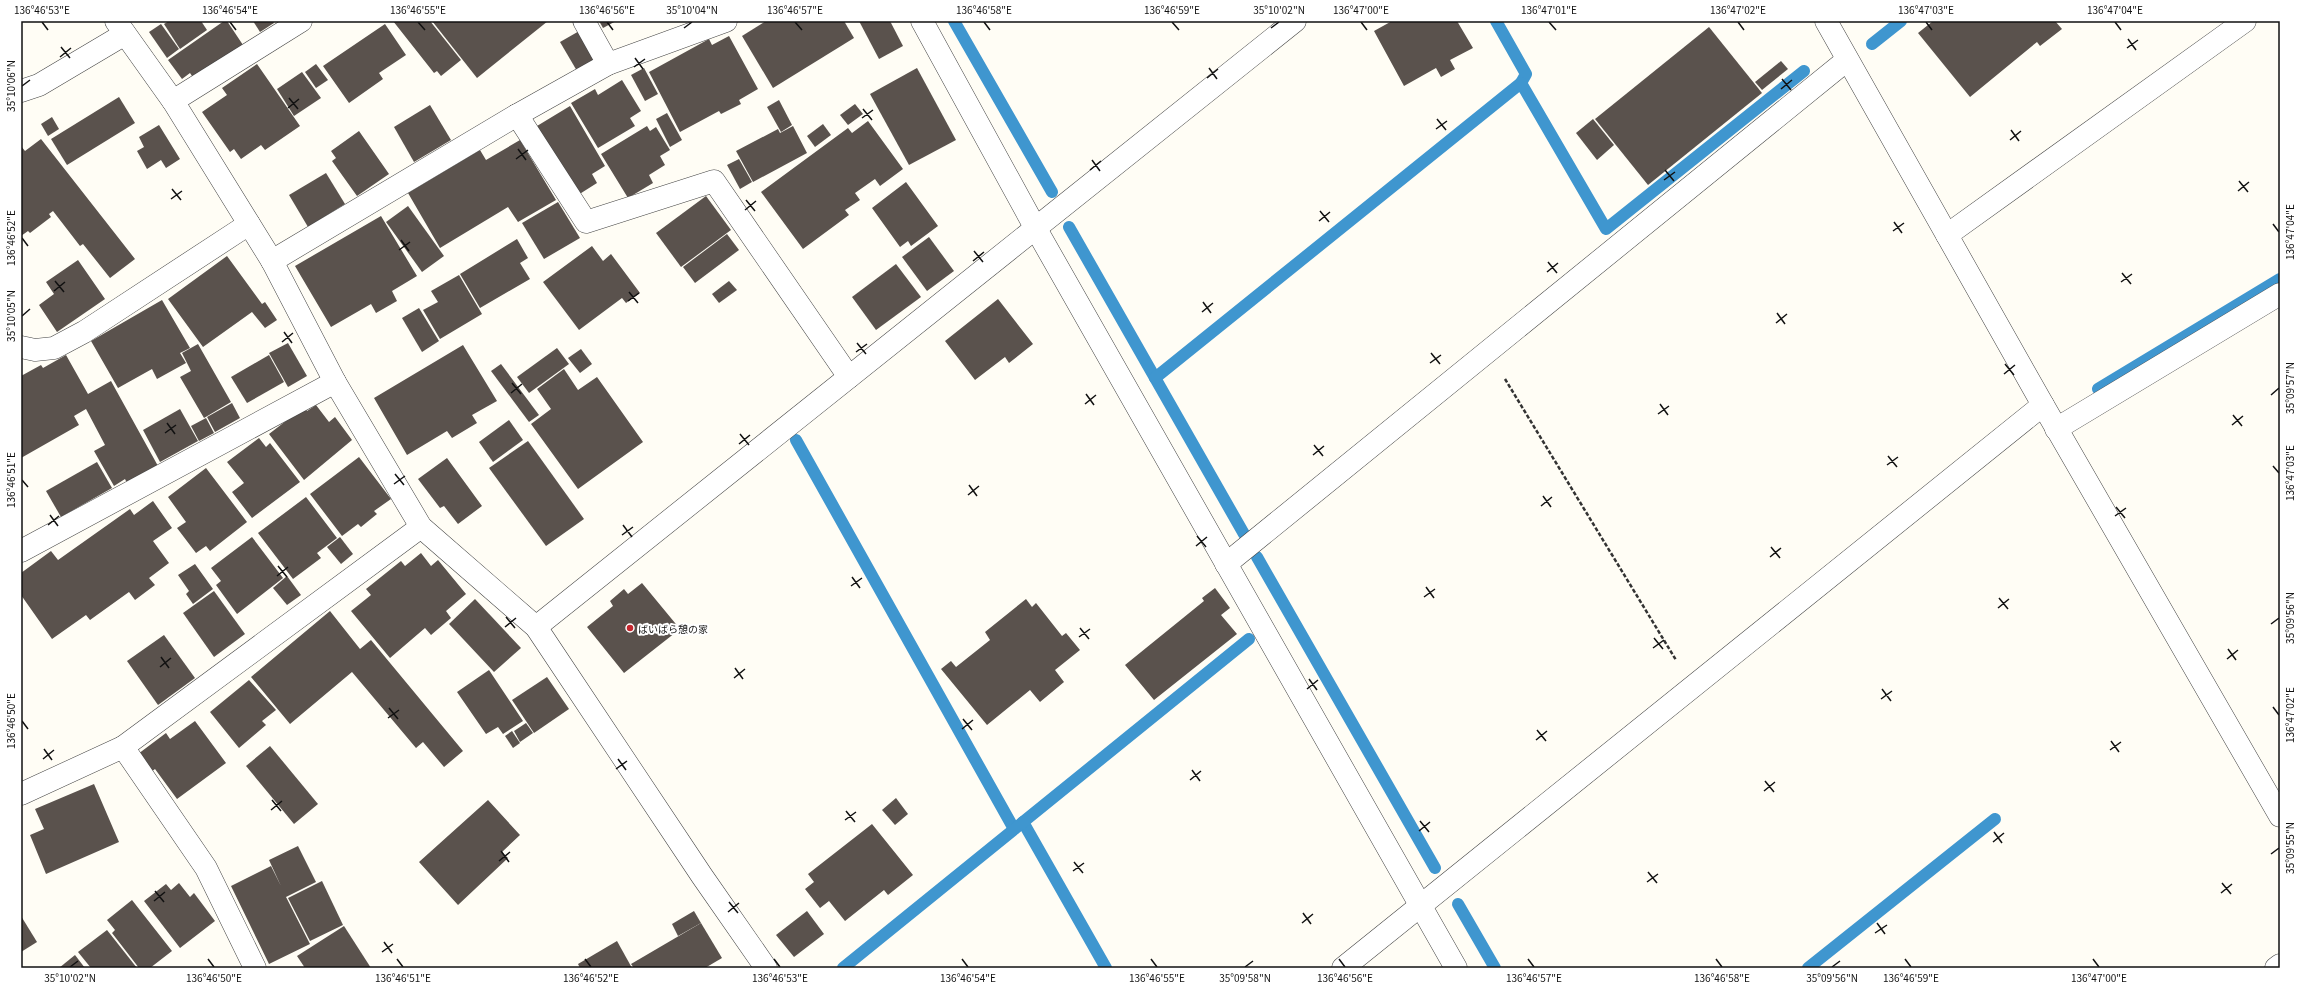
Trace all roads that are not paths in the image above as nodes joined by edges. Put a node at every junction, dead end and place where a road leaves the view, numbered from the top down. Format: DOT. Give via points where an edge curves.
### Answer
graph roads {
  1 [pos="301,21"];
  2 [pos="584,21"];
  3 [pos="726,21"];
  4 [pos="922,21"];
  5 [pos="1295,21"];
  6 [pos="1826,21"];
  7 [pos="2246,21"];
  8 [pos="120,27"];
  9 [pos="1847,60"];
  10 [pos="608,64"];
  11 [pos="21,91"];
  12 [pos="173,101"];
  13 [pos="517,114"];
  14 [pos="249,224"];
  15 [pos="1036,228"];
  16 [pos="1947,235"];
  17 [pos="272,261"];
  18 [pos="2280,294"];
  19 [pos="21,347"];
  20 [pos="849,377"];
  21 [pos="335,382"];
  22 [pos="2042,405"];
  23 [pos="2056,429"];
  24 [pos="421,528"];
  25 [pos="21,552"];
  26 [pos="1226,564"];
  27 [pos="536,626"];
  28 [pos="122,747"];
  29 [pos="21,794"];
  30 [pos="2280,816"];
  31 [pos="1420,907"];
  32 [pos="2280,965"];
  33 [pos="255,968"];
  34 [pos="766,968"];
  35 [pos="1343,968"];
  36 [pos="1456,968"];
  37 [pos="2276,968"];
  1 -- 12 [label="street"];
  2 -- 10 [label="street"];
  3 -- 10 [label="street"];
  4 -- 15 [label="street"];
  5 -- 15 [label="street"];
  6 -- 9 [label="street"];
  7 -- 16 [label="street"];
  8 -- 11 [label="street" via="39,85"];
  8 -- 12 [label="street"];
  9 -- 16 [label="street"];
  9 -- 26 [label="street"];
  10 -- 13 [label="street"];
  12 -- 14 [label="street"];
  13 -- 17 [label="street"];
  13 -- 20 [label="street" via="586,222 714,181"];
  14 -- 17 [label="street"];
  14 -- 19 [label="street" via="54,348 35,350"];
  15 -- 20 [label="street"];
  15 -- 26 [label="street"];
  16 -- 22 [label="street"];
  17 -- 21 [label="street"];
  18 -- 23 [label="street"];
  20 -- 27 [label="street"];
  21 -- 24 [label="street"];
  21 -- 25 [label="street"];
  22 -- 23 [label="street"];
  22 -- 31 [label="street"];
  23 -- 30 [label="street"];
  24 -- 27 [label="street"];
  24 -- 28 [label="street"];
  26 -- 31 [label="street"];
  27 -- 34 [label="street"];
  28 -- 29 [label="street"];
  28 -- 33 [label="street" via="206,868"];
  31 -- 35 [label="street"];
  31 -- 36 [label="street"];
  32 -- 37 [label="street"];
}
